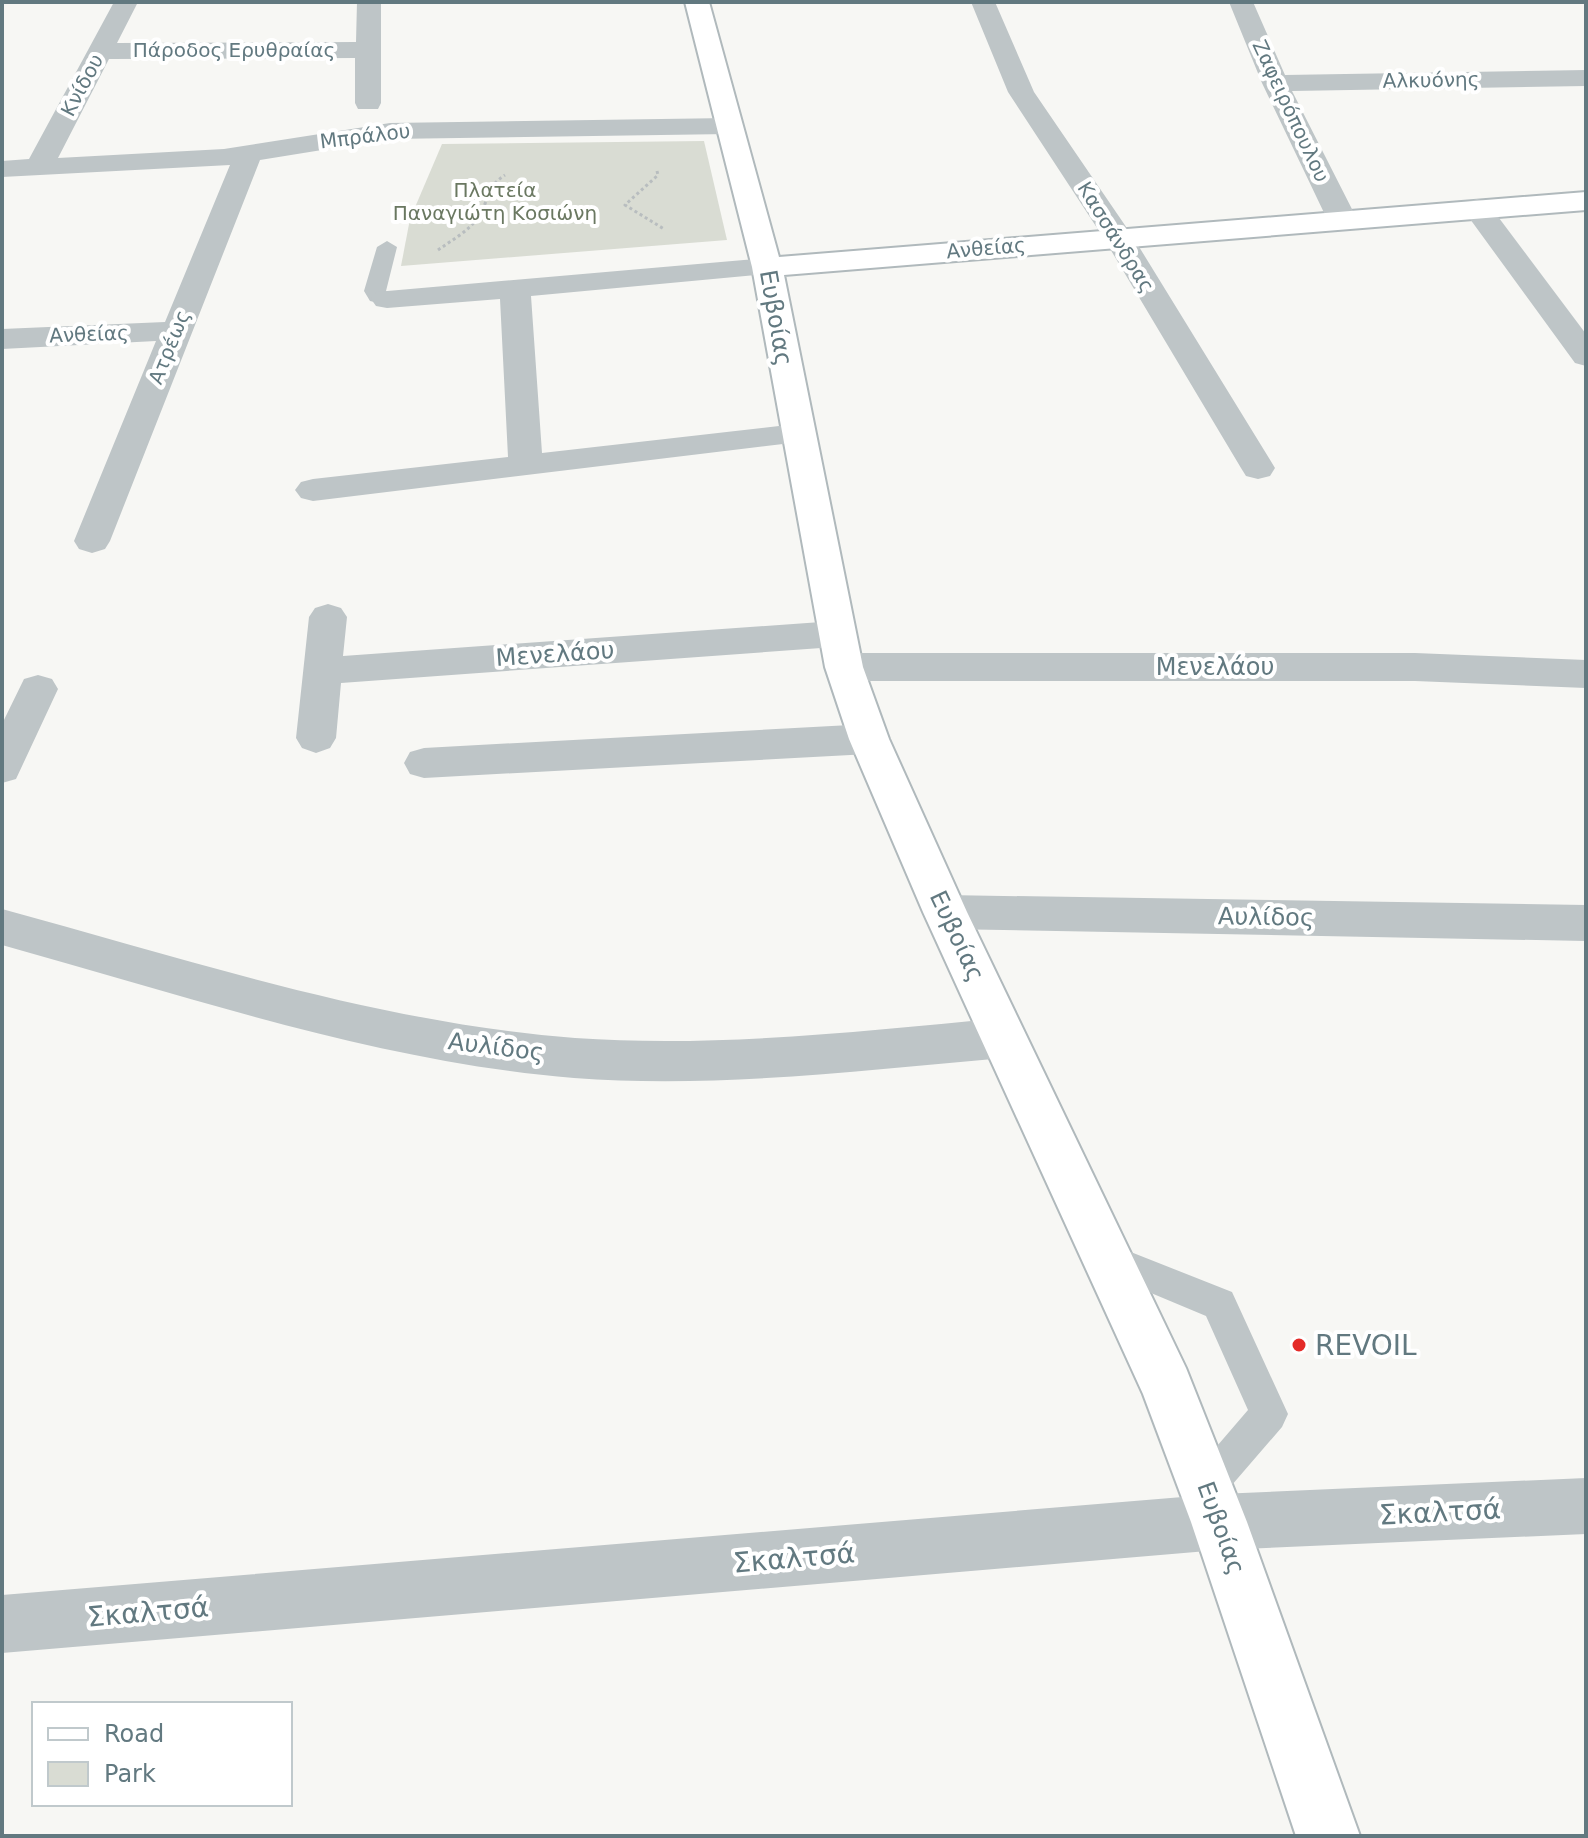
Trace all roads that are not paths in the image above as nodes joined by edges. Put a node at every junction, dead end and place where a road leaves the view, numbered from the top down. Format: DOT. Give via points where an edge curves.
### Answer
graph roads {
  1 [pos="126,2"];
  2 [pos="369,2"];
  3 [pos="697,2"];
  4 [pos="983,2"];
  5 [pos="1241,2"];
  6 [pos="368,50"];
  7 [pos="100,51"];
  8 [pos="1586,78"];
  9 [pos="1275,83"];
  10 [pos="368,103"];
  11 [pos="732,134"];
  12 [pos="248,154"];
  13 [pos="38,168"];
  14 [pos="2,169"];
  15 [pos="1586,201"];
  16 [pos="1477,208"];
  17 [pos="1342,219"];
  18 [pos="1118,237"];
  19 [pos="387,247"];
  20 [pos="748,268"];
  21 [pos="515,289"];
  22 [pos="387,299"];
  23 [pos="176,331"];
  24 [pos="2,339"];
  25 [pos="1586,356"];
  26 [pos="796,434"];
  27 [pos="526,465"];
  28 [pos="1258,468"];
  29 [pos="313,490"];
  30 [pos="92,541"];
  31 [pos="328,617"];
  32 [pos="839,650"];
  33 [pos="322,671"];
  34 [pos="1586,674"];
  35 [pos="38,689"];
  36 [pos="316,738"];
  37 [pos="869,739"];
  38 [pos="424,763"];
  39 [pos="2,768"];
  40 [pos="945,912"];
  41 [pos="1586,923"];
  42 [pos="2,927"];
  43 [pos="1004,1038"];
  44 [pos="1108,1259"];
  45 [pos="1213,1505"];
  46 [pos="1586,1506"];
  47 [pos="2,1624"];
  48 [pos="1328,1836"];
  1 -- 7 [label="street, Κνίδου"];
  2 -- 6 [label="street"];
  3 -- 11 [label="main road, Ευβοίας"];
  4 -- 18 [label="street, Κασσάνδρας" via="1021,92"];
  5 -- 9 [label="street, Ζαφειρόπουλου"];
  6 -- 7 [label="street, Πάροδος Ερυθραίας"];
  6 -- 10 [label="street"];
  7 -- 13 [label="street, Κνίδου"];
  8 -- 9 [label="street, Αλκυόνης"];
  9 -- 17 [label="street, Ζαφειρόπουλου"];
  11 -- 12 [label="street, Μπράλου" via="390,131"];
  11 -- 20 [label="main road, Ευβοίας"];
  12 -- 13 [label="street, Μπράλου"];
  12 -- 23 [label="street, Ατρέως"];
  13 -- 14 [label="street, Μπράλου"];
  15 -- 16 [label="main road, Ανθείας"];
  16 -- 17 [label="main road, Ανθείας"];
  16 -- 25 [label="street"];
  17 -- 18 [label="main road, Ανθείας"];
  18 -- 20 [label="main road, Ανθείας"];
  18 -- 28 [label="street, Κασσάνδρας"];
  19 -- 22 [label="lane" via="375,291"];
  20 -- 21 [label="street, Ανθείας"];
  20 -- 26 [label="main road, Ευβοίας"];
  21 -- 22 [label="street, Ανθείας"];
  21 -- 27 [label="street"];
  23 -- 24 [label="street, Ανθείας"];
  23 -- 30 [label="street, Ατρέως"];
  26 -- 27 [label="street"];
  26 -- 32 [label="main road, Ευβοίας"];
  27 -- 29 [label="street"];
  31 -- 33 [label="street"];
  32 -- 33 [label="street, Μενελάου"];
  32 -- 34 [label="street, Μενελάου"];
  32 -- 37 [label="main road, Ευβοίας"];
  33 -- 36 [label="street"];
  35 -- 39 [label="street"];
  37 -- 38 [label="street"];
  37 -- 40 [label="main road, Ευβοίας"];
  40 -- 41 [label="street, Αυλίδος"];
  40 -- 43 [label="main road, Ευβοίας"];
  42 -- 43 [label="street, Αυλίδος" via="373,1028 577,1058 737,1057"];
  43 -- 44 [label="main road, Ευβοίας"];
  44 -- 45 [label="main road, Ευβοίας" via="1167,1387"];
  44 -- 45 [label="lane" via="1219,1304 1269,1414"];
  45 -- 46 [label="street, Σκαλτσά"];
  45 -- 47 [label="street, Σκαλτσά"];
  45 -- 48 [label="main road, Ευβοίας"];
}
